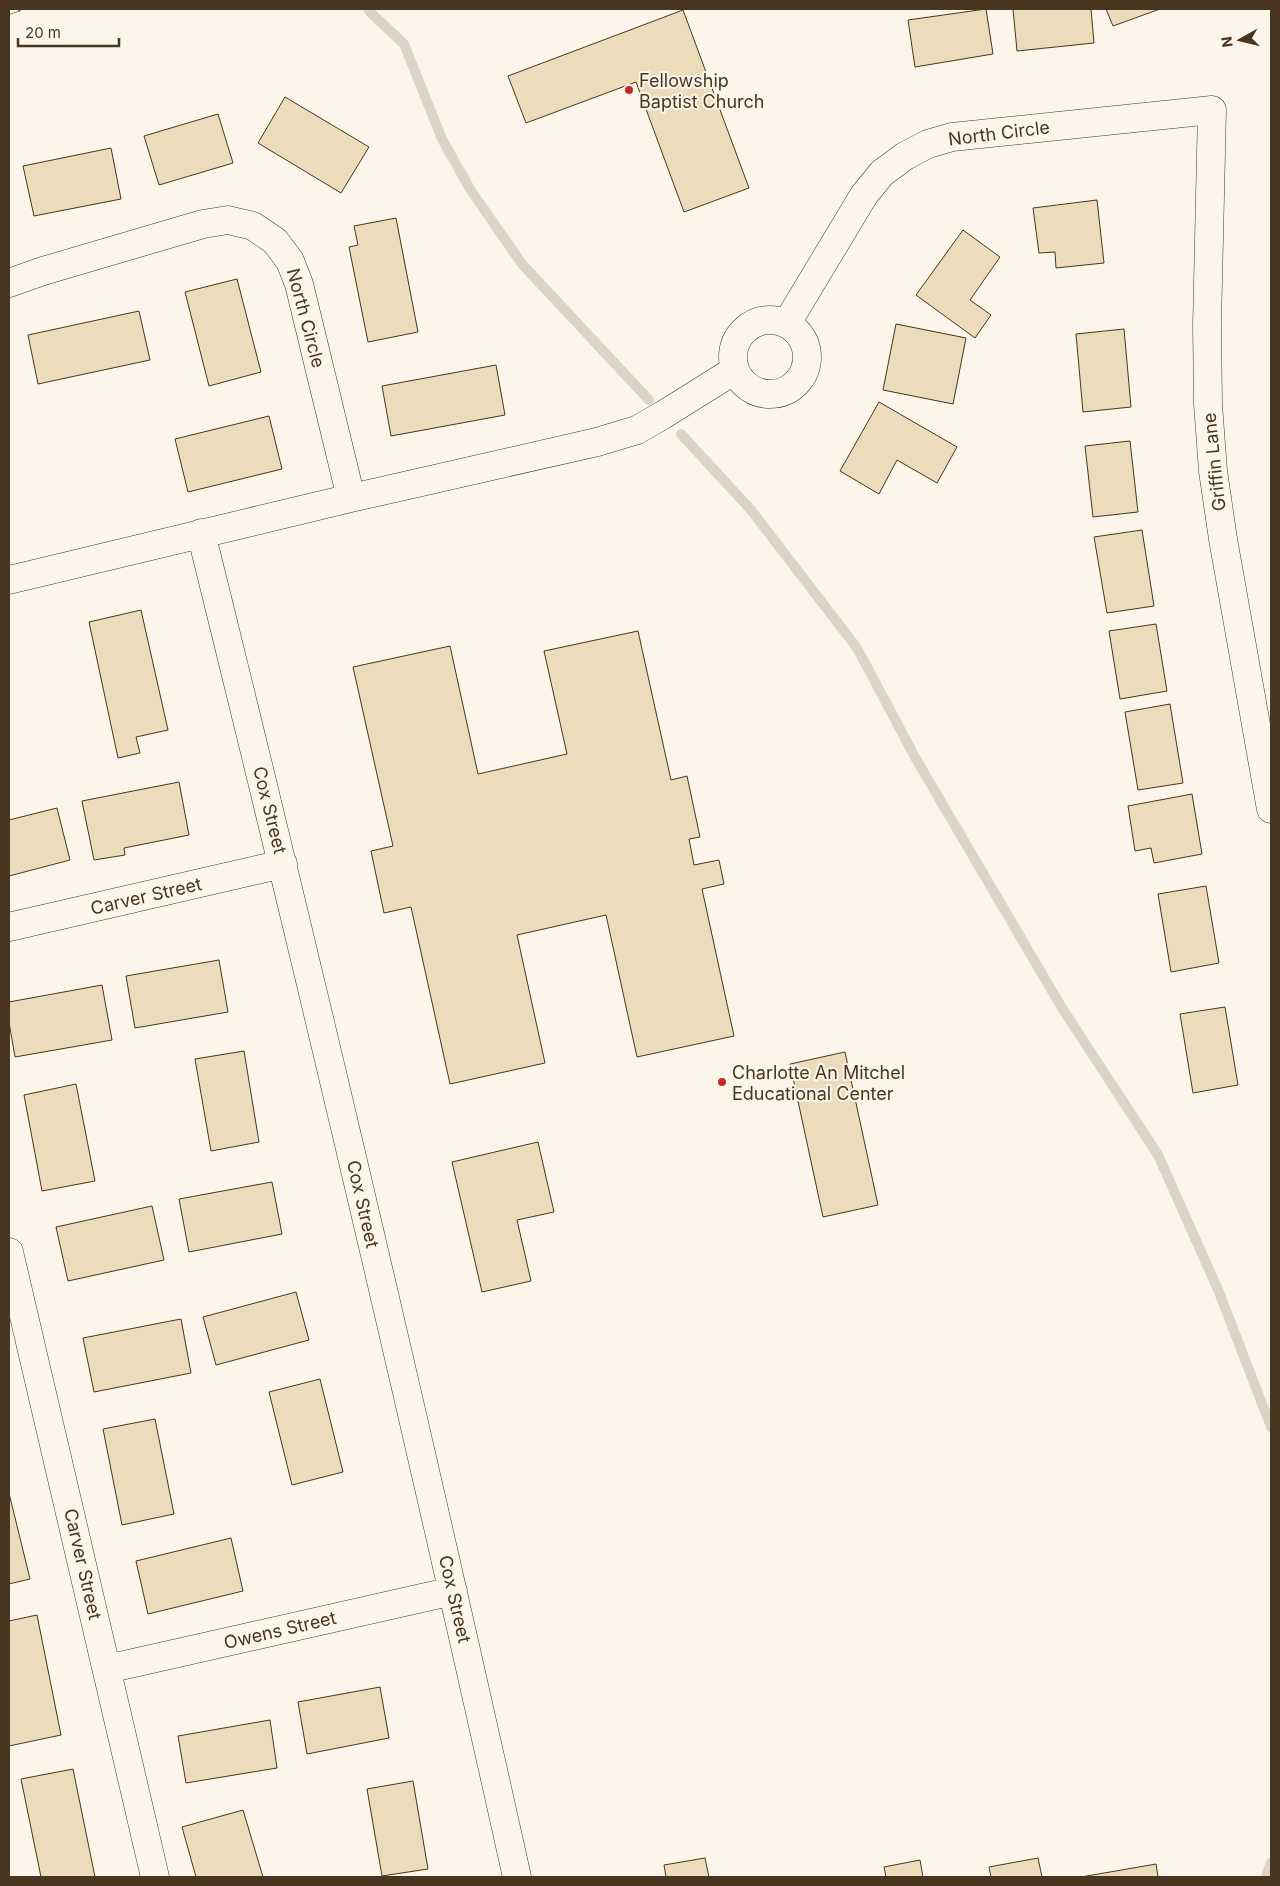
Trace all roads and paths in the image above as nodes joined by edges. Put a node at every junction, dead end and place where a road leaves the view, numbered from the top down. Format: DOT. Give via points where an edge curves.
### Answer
graph roads {
  1 [pos="1212,110"];
  2 [pos="9,283"];
  3 [pos="787,322"];
  4 [pos="735,370"];
  5 [pos="351,498"];
  6 [pos="201,533"];
  7 [pos="9,580"];
  8 [pos="1271,809"];
  9 [pos="283,864"];
  10 [pos="9,927"];
  11 [pos="9,1252"];
  12 [pos="453,1591"];
  13 [pos="107,1669"];
  14 [pos="155,1877"];
  15 [pos="517,1877"];
  1 -- 3 [label="street, North Circle" via="952,137 928,144 882,173 864,195"];
  1 -- 8 [label="street, Griffin Lane" via="1206,325 1213,471 1222,539"];
  2 -- 5 [label="street, North Circle" via="203,224 228,220 253,226 275,241 290,261 299,284"];
  3 -- 4 [label="street" via="762,319 740,333 732,357"];
  3 -- 4 [label="street" via="804,339 807,351 804,374 796,384 775,394 764,394 741,381"];
  4 -- 5 [label="street" via="637,430"];
  5 -- 6 [label="street"];
  6 -- 7 [label="street"];
  6 -- 9 [label="street, Cox Street"];
  9 -- 10 [label="street, Carver Street"];
  9 -- 12 [label="street, Cox Street"];
  11 -- 13 [label="street, Carver Street"];
  12 -- 13 [label="street, Owens Street"];
  12 -- 15 [label="street, Cox Street"];
  13 -- 14 [label="street, Carver Street"];
}
